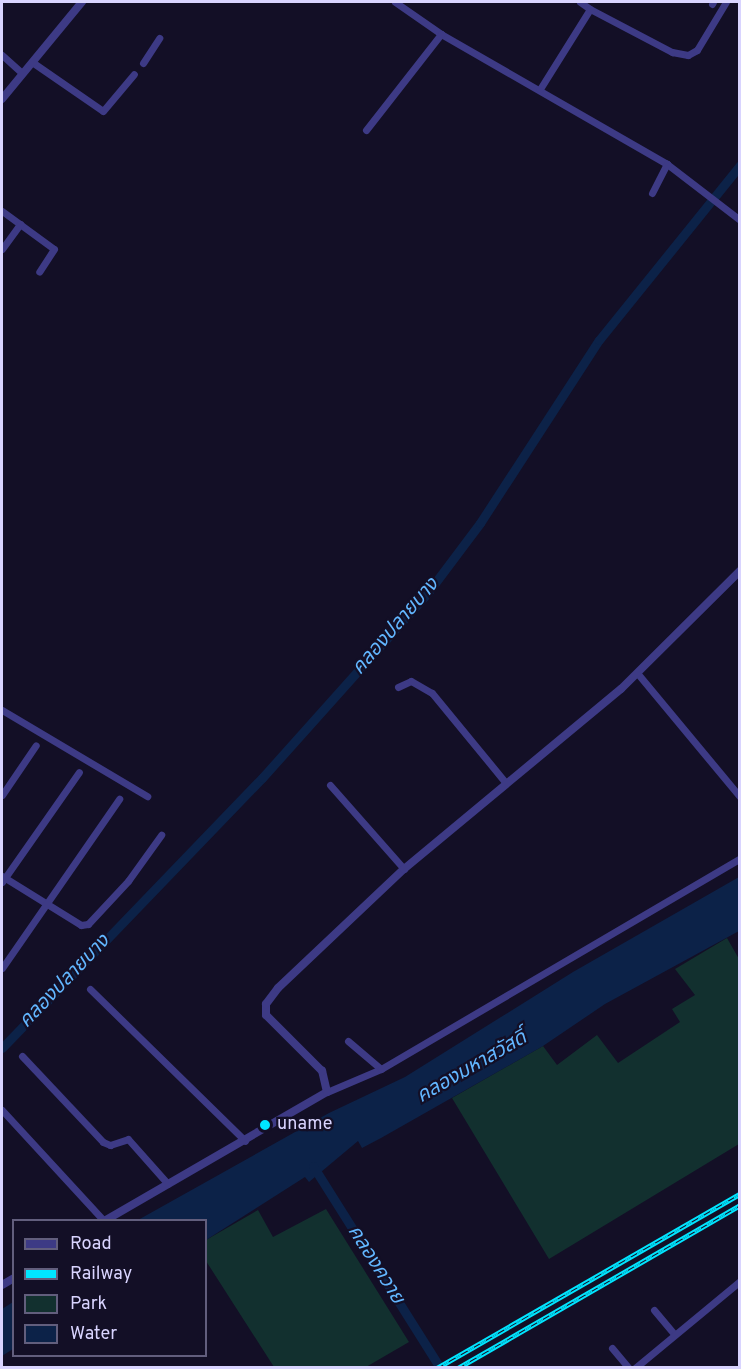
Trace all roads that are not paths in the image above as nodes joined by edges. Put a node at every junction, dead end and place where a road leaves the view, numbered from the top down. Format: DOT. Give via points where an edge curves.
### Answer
graph roads {
  1 [pos="395,2"];
  2 [pos="580,2"];
  3 [pos="726,2"];
  4 [pos="79,3"];
  5 [pos="590,9"];
  6 [pos="441,34"];
  7 [pos="159,38"];
  8 [pos="2,55"];
  9 [pos="32,62"];
  10 [pos="143,63"];
  11 [pos="22,73"];
  12 [pos="134,74"];
  13 [pos="540,89"];
  14 [pos="2,99"];
  15 [pos="366,130"];
  16 [pos="667,164"];
  17 [pos="652,193"];
  18 [pos="2,211"];
  19 [pos="740,220"];
  20 [pos="20,224"];
  21 [pos="2,249"];
  22 [pos="39,272"];
  23 [pos="740,571"];
  24 [pos="638,674"];
  25 [pos="398,687"];
  26 [pos="2,710"];
  27 [pos="36,745"];
  28 [pos="79,772"];
  29 [pos="506,783"];
  30 [pos="330,785"];
  31 [pos="2,795"];
  32 [pos="147,796"];
  33 [pos="740,797"];
  34 [pos="119,799"];
  35 [pos="161,835"];
  36 [pos="740,858"];
  37 [pos="404,869"];
  38 [pos="3,879"];
  39 [pos="47,904"];
  40 [pos="2,968"];
  41 [pos="90,990"];
  42 [pos="348,1041"];
  43 [pos="22,1056"];
  44 [pos="381,1069"];
  45 [pos="327,1092"];
  46 [pos="2,1110"];
  47 [pos="245,1141"];
  48 [pos="168,1184"];
  49 [pos="102,1219"];
  50 [pos="107,1219"];
  51 [pos="740,1281"];
  52 [pos="654,1310"];
  53 [pos="674,1334"];
  54 [pos="612,1348"];
  55 [pos="629,1368"];
  56 [pos="634,1368"];
  1 -- 6 [label="street"];
  2 -- 5 [label="street"];
  3 -- 5 [label="street" via="697,50 688,55 672,52"];
  4 -- 9 [label="street"];
  5 -- 13 [label="street"];
  6 -- 13 [label="street"];
  6 -- 15 [label="street"];
  7 -- 10 [label="street"];
  8 -- 11 [label="street"];
  9 -- 11 [label="street"];
  9 -- 12 [label="street" via="103,111"];
  11 -- 14 [label="street"];
  13 -- 16 [label="street"];
  16 -- 17 [label="street"];
  16 -- 19 [label="street"];
  18 -- 20 [label="street"];
  20 -- 21 [label="street"];
  20 -- 22 [label="street" via="54,249"];
  23 -- 24 [label="street"];
  24 -- 29 [label="street"];
  24 -- 33 [label="street"];
  25 -- 29 [label="street" via="408,680 423,686"];
  26 -- 32 [label="street"];
  27 -- 31 [label="street"];
  28 -- 38 [label="street"];
  29 -- 37 [label="street"];
  30 -- 37 [label="street"];
  34 -- 39 [label="street"];
  35 -- 39 [label="street" via="128,881 88,924 81,925"];
  36 -- 44 [label="street"];
  37 -- 45 [label="street" via="266,1004 269,1020 324,1074"];
  38 -- 39 [label="street"];
  39 -- 40 [label="street"];
  41 -- 47 [label="street"];
  42 -- 44 [label="street"];
  43 -- 48 [label="street" via="103,1142 110,1145 128,1139"];
  44 -- 45 [label="street"];
  45 -- 47 [label="street"];
  46 -- 49 [label="street"];
  47 -- 48 [label="street"];
  48 -- 50 [label="street"];
  51 -- 53 [label="street"];
  52 -- 53 [label="street"];
  53 -- 56 [label="street"];
  54 -- 55 [label="street"];
}
